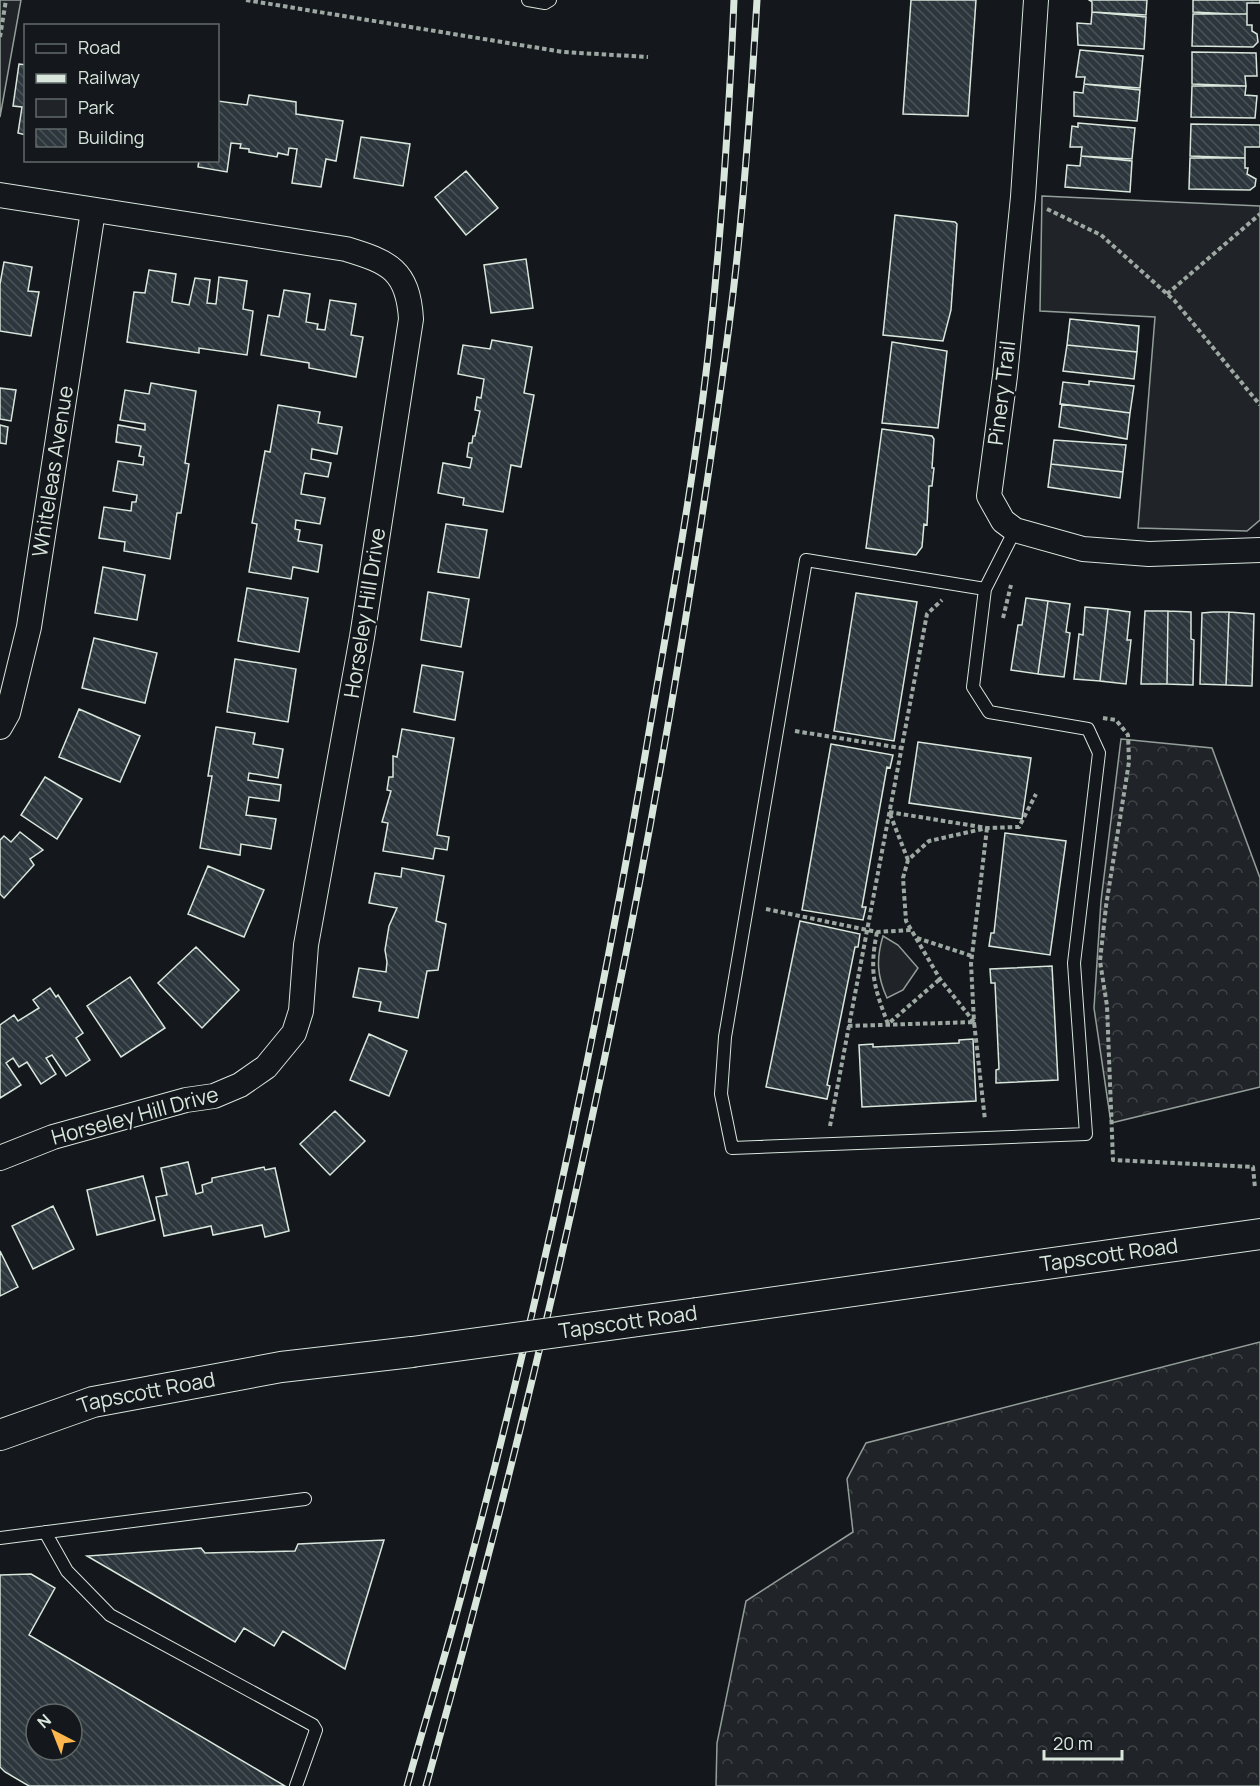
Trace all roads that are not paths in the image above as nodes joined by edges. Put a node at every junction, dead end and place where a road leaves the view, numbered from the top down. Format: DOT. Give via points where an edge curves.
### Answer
graph roads {
  1 [pos="528,0"];
  2 [pos="550,0"];
  3 [pos="1036,0"];
  4 [pos="0,195"];
  5 [pos="93,211"];
  6 [pos="1015,530"];
  7 [pos="1260,550"];
  8 [pos="985,589"];
  9 [pos="0,727"];
  10 [pos="0,1158"];
  11 [pos="1260,1234"];
  12 [pos="0,1435"];
  13 [pos="305,1499"];
  14 [pos="45,1532"];
  15 [pos="0,1539"];
  16 [pos="296,1786"];
  1 -- 2 [label="lane"];
  3 -- 6 [label="street, Pinery Trail" via="1023,197 989,496 1003,520"];
  4 -- 5 [label="street, Horseley Hill Drive"];
  5 -- 9 [label="street, Whiteleas Avenue" via="29,627 8,713"];
  5 -- 10 [label="street, Horseley Hill Drive" via="346,249 375,258 403,281 410,296 411,319 362,637 306,945 301,1011 294,1033 266,1067 214,1096 186,1100 53,1137"];
  6 -- 7 [label="street" via="1094,549 1149,554"];
  6 -- 8 [label="lane"];
  8 -- 8 [label="lane" via="806,560 725,1037 721,1094 732,1148 1086,1134 1074,963 1099,753 1088,729 990,712 973,687"];
  11 -- 12 [label="street, Tapscott Road, bridge" via="281,1367 93,1402"];
  13 -- 14 [label="lane"];
  14 -- 15 [label="lane"];
  14 -- 16 [label="lane" via="67,1571 110,1615 313,1725 316,1730"];
}
